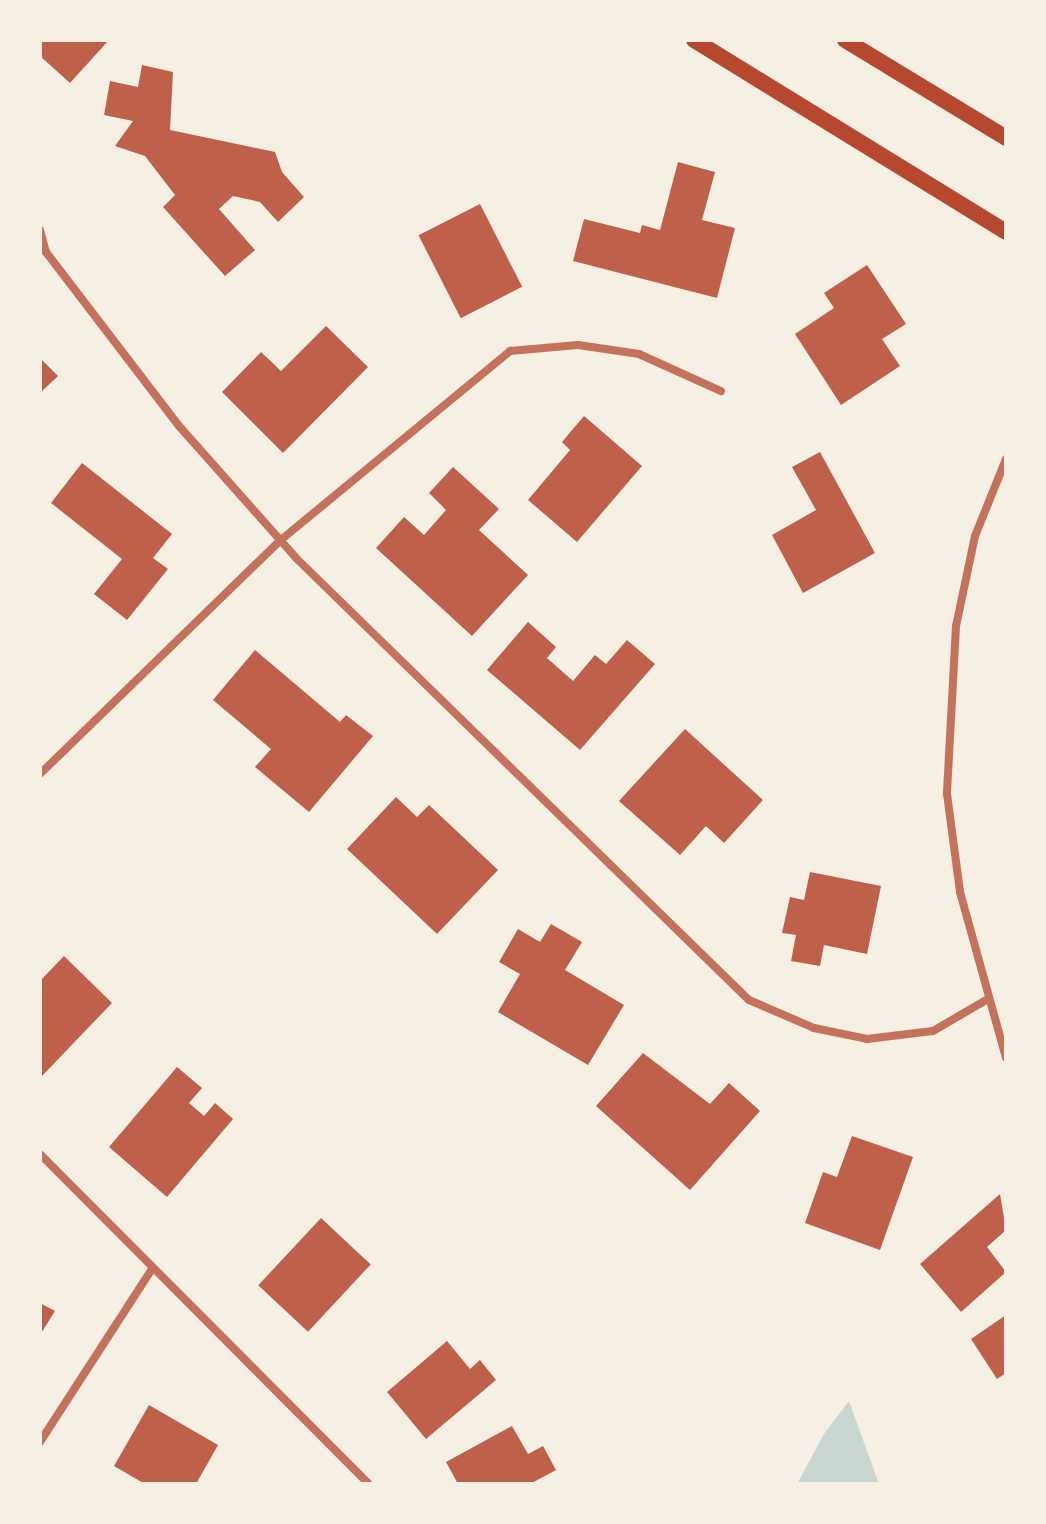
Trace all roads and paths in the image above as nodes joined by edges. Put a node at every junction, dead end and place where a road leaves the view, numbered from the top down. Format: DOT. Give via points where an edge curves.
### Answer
graph roads {
  1 [pos="694,40"];
  2 [pos="845,40"];
  3 [pos="1006,138"];
  4 [pos="40,230"];
  5 [pos="1006,232"];
  6 [pos="43,251"];
  7 [pos="721,391"];
  8 [pos="1006,459"];
  9 [pos="282,539"];
  10 [pos="40,774"];
  11 [pos="988,999"];
  12 [pos="1006,1058"];
  13 [pos="40,1154"];
  14 [pos="152,1269"];
  15 [pos="40,1442"];
  16 [pos="369,1484"];
  1 -- 5 [label="main road"];
  2 -- 3 [label="main road"];
  4 -- 6 [label="street"];
  6 -- 9 [label="street" via="179,426"];
  7 -- 9 [label="street" via="639,354 578,345 510,351"];
  8 -- 11 [label="street" via="975,536 948,701 947,794 960,892"];
  9 -- 10 [label="street"];
  9 -- 11 [label="street" via="749,1000 814,1028 867,1039 933,1031"];
  11 -- 12 [label="street"];
  13 -- 14 [label="street"];
  14 -- 15 [label="street"];
  14 -- 16 [label="street" via="333,1440"];
}
